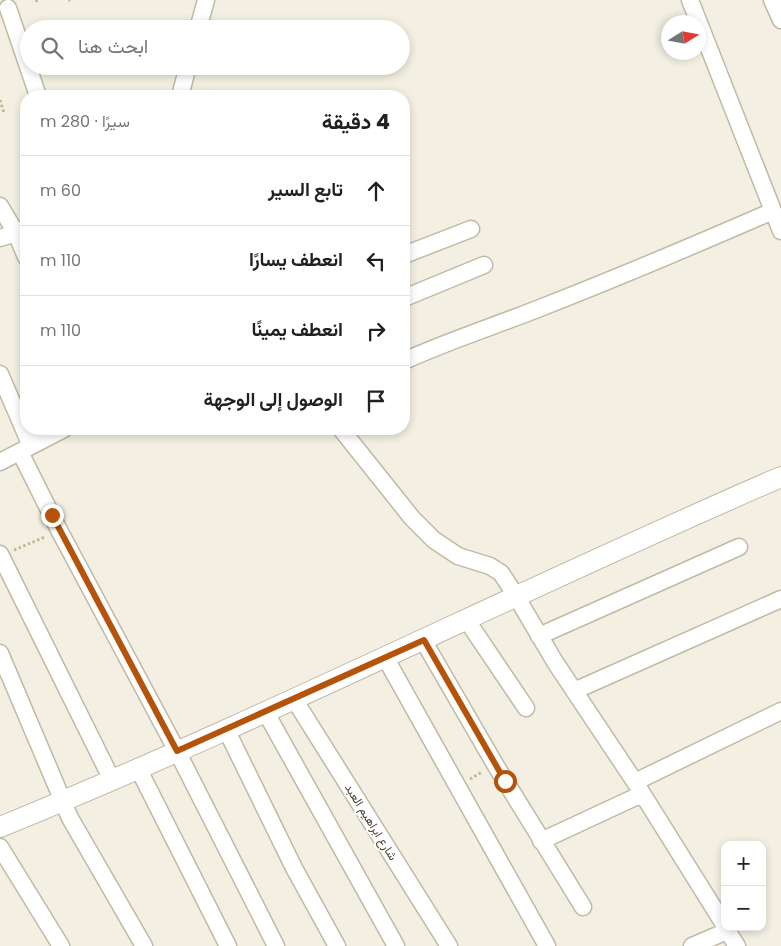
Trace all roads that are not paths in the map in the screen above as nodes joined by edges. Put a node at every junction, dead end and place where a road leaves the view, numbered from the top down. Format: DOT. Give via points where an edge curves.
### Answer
graph roads {
  1 [pos="206,0"];
  2 [pos="690,0"];
  3 [pos="772,0"];
  4 [pos="8,8"];
  5 [pos="200,20"];
  6 [pos="781,20"];
  7 [pos="20,43"];
  8 [pos="31,75"];
  9 [pos="186,75"];
  10 [pos="36,90"];
  11 [pos="182,90"];
  12 [pos="0,206"];
  13 [pos="773,211"];
  14 [pos="471,229"];
  15 [pos="781,231"];
  16 [pos="14,233"];
  17 [pos="20,245"];
  18 [pos="410,253"];
  19 [pos="484,265"];
  20 [pos="410,296"];
  21 [pos="410,358"];
  22 [pos="0,374"];
  23 [pos="20,434"];
  24 [pos="20,435"];
  25 [pos="52,435"];
  26 [pos="346,435"];
  27 [pos="25,449"];
  28 [pos="0,462"];
  29 [pos="781,477"];
  30 [pos="739,547"];
  31 [pos="0,555"];
  32 [pos="516,596"];
  33 [pos="781,599"];
  34 [pos="466,619"];
  35 [pos="539,636"];
  36 [pos="424,640"];
  37 [pos="0,653"];
  38 [pos="385,657"];
  39 [pos="574,691"];
  40 [pos="294,699"];
  41 [pos="526,708"];
  42 [pos="265,711"];
  43 [pos="781,711"];
  44 [pos="226,729"];
  45 [pos="177,751"];
  46 [pos="138,768"];
  47 [pos="112,780"];
  48 [pos="638,788"];
  49 [pos="63,802"];
  50 [pos="0,827"];
  51 [pos="541,841"];
  52 [pos="0,847"];
  53 [pos="583,907"];
  54 [pos="721,920"];
  55 [pos="721,931"];
  56 [pos="728,931"];
  57 [pos="61,946"];
  58 [pos="144,946"];
  59 [pos="228,946"];
  60 [pos="276,946"];
  61 [pos="337,946"];
  62 [pos="396,946"];
  63 [pos="449,946"];
  64 [pos="548,946"];
  65 [pos="692,946"];
  66 [pos="737,946"];
  1 -- 5 [label="street"];
  2 -- 13 [label="street"];
  3 -- 6 [label="street"];
  4 -- 7 [label="street"];
  8 -- 10 [label="street"];
  9 -- 11 [label="street"];
  12 -- 16 [label="street"];
  13 -- 15 [label="street"];
  13 -- 21 [label="street" via="638,270"];
  14 -- 18 [label="street"];
  16 -- 17 [label="street"];
  19 -- 20 [label="street"];
  22 -- 23 [label="street"];
  24 -- 27 [label="street"];
  25 -- 27 [label="street"];
  26 -- 32 [label="street" via="424,532 458,556 496,569"];
  27 -- 28 [label="street"];
  27 -- 45 [label="street" via="60,530"];
  29 -- 32 [label="street"];
  30 -- 35 [label="street"];
  31 -- 47 [label="street"];
  32 -- 34 [label="street"];
  32 -- 35 [label="street"];
  33 -- 39 [label="street"];
  34 -- 36 [label="street"];
  34 -- 41 [label="street"];
  35 -- 39 [label="street"];
  36 -- 38 [label="street"];
  36 -- 51 [label="street"];
  37 -- 49 [label="street"];
  38 -- 40 [label="street"];
  38 -- 64 [label="street"];
  39 -- 48 [label="street"];
  40 -- 42 [label="street"];
  40 -- 63 [label="street, شارع ابراهيم العبد"];
  42 -- 44 [label="street"];
  42 -- 62 [label="street"];
  43 -- 48 [label="street"];
  44 -- 45 [label="street"];
  44 -- 61 [label="street" via="294,868"];
  45 -- 46 [label="street"];
  45 -- 60 [label="street"];
  46 -- 47 [label="street"];
  46 -- 59 [label="street"];
  47 -- 49 [label="street"];
  48 -- 51 [label="street"];
  48 -- 54 [label="street"];
  49 -- 50 [label="street"];
  49 -- 58 [label="street"];
  51 -- 53 [label="street"];
  52 -- 57 [label="street"];
  55 -- 65 [label="street"];
  56 -- 66 [label="street"];
}
